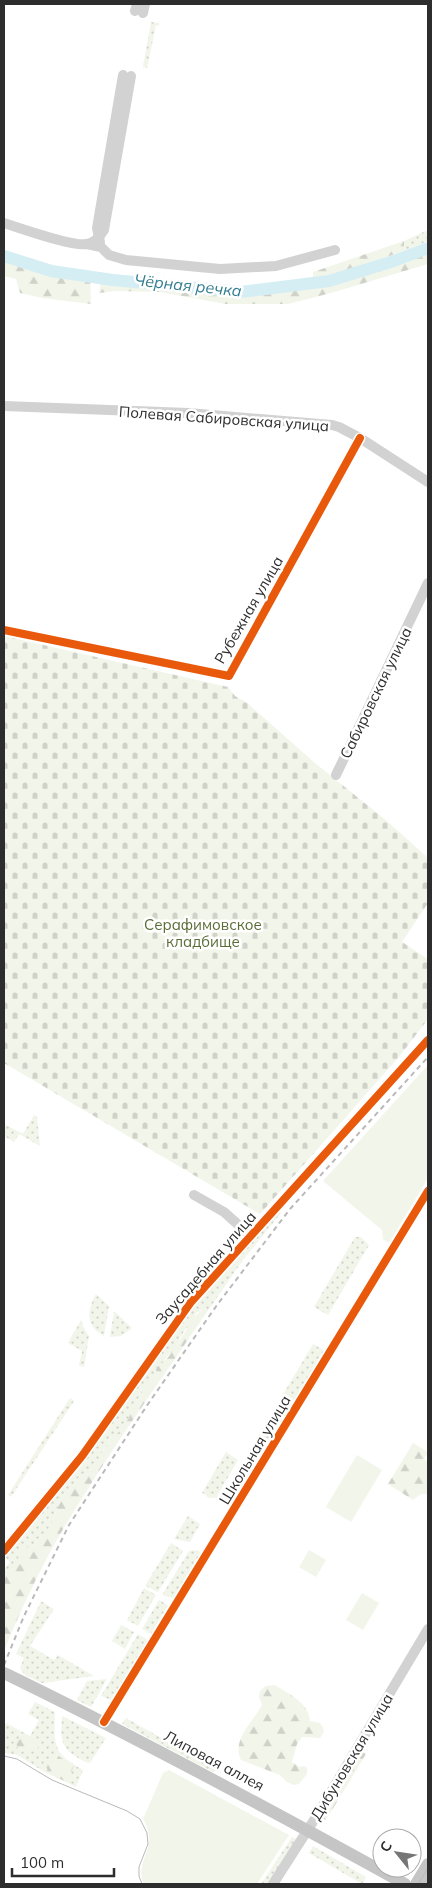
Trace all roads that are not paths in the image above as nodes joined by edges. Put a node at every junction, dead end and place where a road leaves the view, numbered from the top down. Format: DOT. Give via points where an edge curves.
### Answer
graph roads {
  1 [pos="127,76"];
  2 [pos="4,223"];
  3 [pos="95,242"];
  4 [pos="334,250"];
  5 [pos="4,406"];
  6 [pos="360,438"];
  7 [pos="428,482"];
  8 [pos="428,583"];
  9 [pos="4,630"];
  10 [pos="336,776"];
  11 [pos="428,1040"];
  12 [pos="428,1192"];
  13 [pos="194,1195"];
  14 [pos="251,1236"];
  15 [pos="4,1551"];
  16 [pos="428,1628"];
  17 [pos="4,1673"];
  18 [pos="104,1722"];
  19 [pos="308,1830"];
  20 [pos="428,1864"];
  21 [pos="273,1884"];
  22 [pos="405,1884"];
  23 [pos="416,1884"];
  1 -- 3 [label="street"];
  2 -- 3 [label="street" via="41,234"];
  3 -- 4 [label="street" via="108,255 126,260 220,269 276,266"];
  5 -- 6 [label="street, Полевая Сабировская улица" via="188,413 332,425"];
  6 -- 7 [label="street, Полевая Сабировская улица"];
  6 -- 9 [label="street, Рубежная улица" via="229,676"];
  8 -- 10 [label="street, Сабировская улица"];
  11 -- 14 [label="street, Заусадебная улица"];
  12 -- 18 [label="street, Школьная улица"];
  13 -- 14 [label="street" via="224,1212"];
  14 -- 15 [label="street, Заусадебная улица" via="191,1302 82,1456"];
  16 -- 19 [label="street, Дибуновская улица"];
  17 -- 18 [label="main road, Липовая аллея"];
  18 -- 19 [label="main road, Липовая аллея"];
  19 -- 21 [label="street, Дибуновская улица"];
  19 -- 22 [label="main road, Липовая аллея"];
  20 -- 23 [label="main road"];
}
